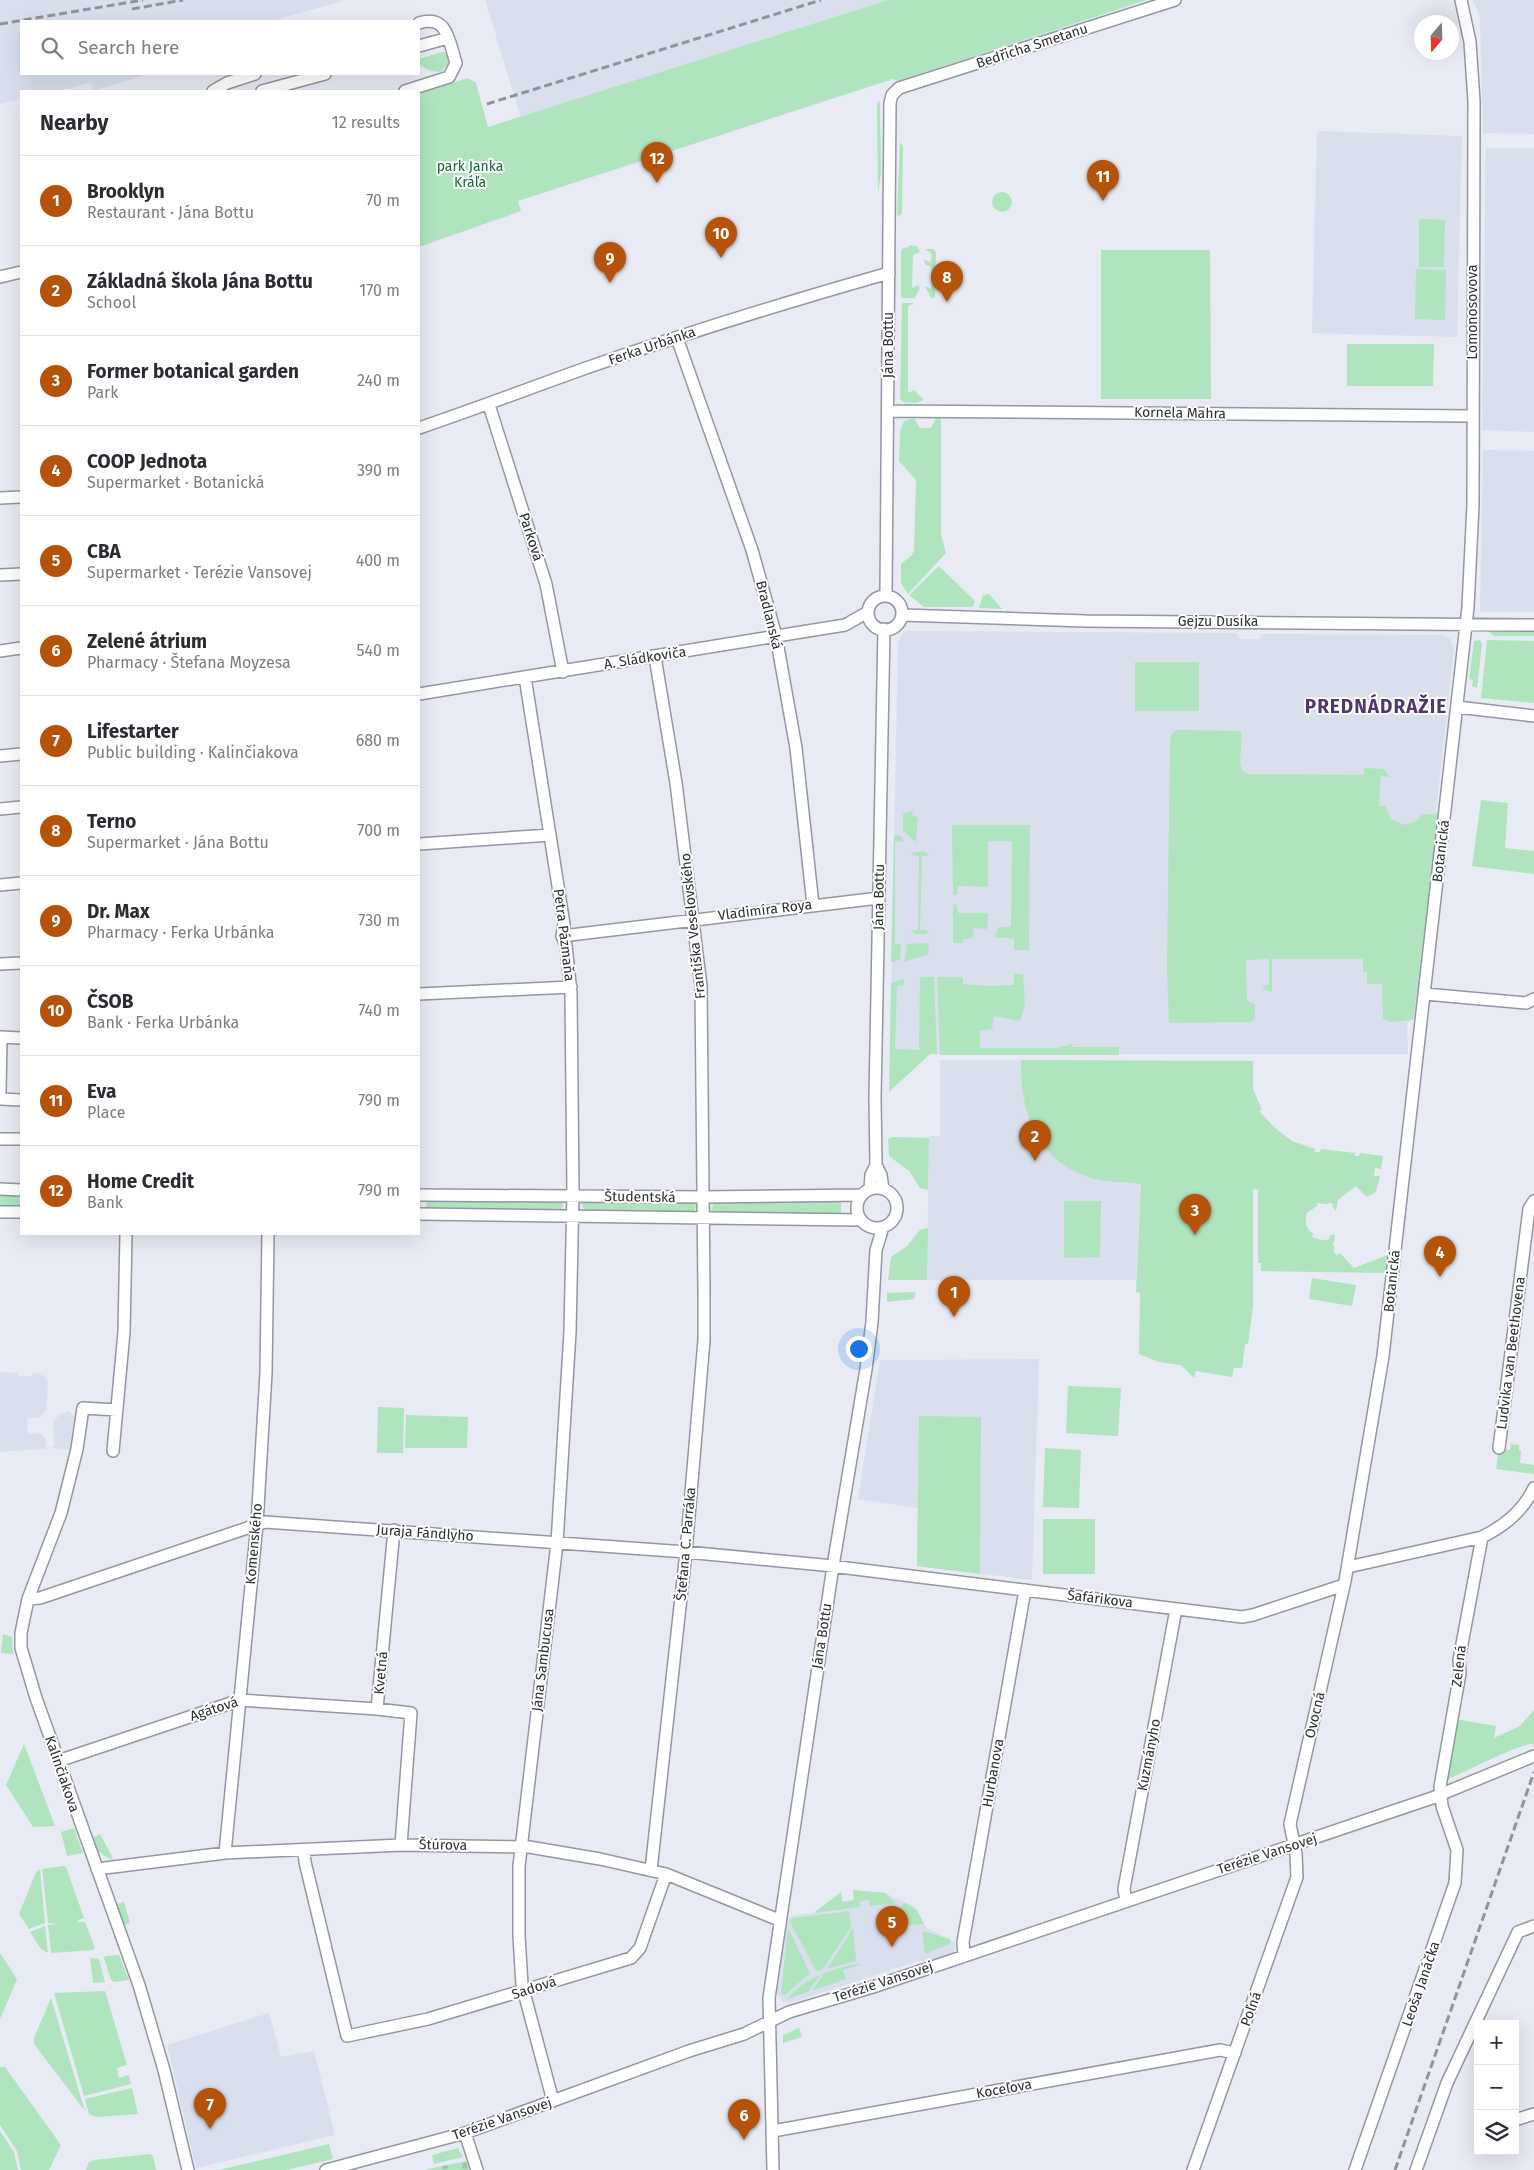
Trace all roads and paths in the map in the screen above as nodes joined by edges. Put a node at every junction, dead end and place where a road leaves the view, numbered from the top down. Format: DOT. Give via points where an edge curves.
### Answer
graph roads {
  1 [pos="1175,0"];
  2 [pos="1461,0"];
  3 [pos="420,23"];
  4 [pos="448,38"];
  5 [pos="420,46"];
  6 [pos="252,75"];
  7 [pos="321,75"];
  8 [pos="287,84"];
  9 [pos="215,90"];
  10 [pos="266,90"];
  11 [pos="297,90"];
  12 [pos="408,90"];
  13 [pos="892,95"];
  14 [pos="20,272"];
  15 [pos="889,273"];
  16 [pos="0,278"];
  17 [pos="677,338"];
  18 [pos="489,405"];
  19 [pos="888,411"];
  20 [pos="1472,416"];
  21 [pos="420,428"];
  22 [pos="20,497"];
  23 [pos="0,498"];
  24 [pos="20,574"];
  25 [pos="0,575"];
  26 [pos="886,596"];
  27 [pos="868,612"];
  28 [pos="902,615"];
  29 [pos="1466,625"];
  30 [pos="1534,625"];
  31 [pos="884,630"];
  32 [pos="776,636"];
  33 [pos="20,648"];
  34 [pos="0,651"];
  35 [pos="655,657"];
  36 [pos="562,672"];
  37 [pos="525,678"];
  38 [pos="420,694"];
  39 [pos="1457,707"];
  40 [pos="1534,716"];
  41 [pos="20,754"];
  42 [pos="0,756"];
  43 [pos="20,807"];
  44 [pos="0,809"];
  45 [pos="550,835"];
  46 [pos="420,844"];
  47 [pos="20,883"];
  48 [pos="0,885"];
  49 [pos="879,898"];
  50 [pos="813,905"];
  51 [pos="694,918"];
  52 [pos="562,936"];
  53 [pos="20,963"];
  54 [pos="0,964"];
  55 [pos="571,987"];
  56 [pos="420,994"];
  57 [pos="1425,994"];
  58 [pos="1534,999"];
  59 [pos="0,1037"];
  60 [pos="20,1038"];
  61 [pos="0,1092"];
  62 [pos="0,1099"];
  63 [pos="20,1100"];
  64 [pos="0,1138"];
  65 [pos="20,1139"];
  66 [pos="876,1164"];
  67 [pos="0,1189"];
  68 [pos="883,1189"];
  69 [pos="20,1190"];
  70 [pos="866,1192"];
  71 [pos="420,1195"];
  72 [pos="573,1196"];
  73 [pos="704,1198"];
  74 [pos="1534,1201"];
  75 [pos="0,1212"];
  76 [pos="20,1212"];
  77 [pos="420,1214"];
  78 [pos="573,1216"];
  79 [pos="704,1217"];
  80 [pos="865,1223"];
  81 [pos="882,1227"];
  82 [pos="126,1235"];
  83 [pos="268,1235"];
  84 [pos="876,1250"];
  85 [pos="117,1410"];
  86 [pos="1499,1448"];
  87 [pos="113,1452"];
  88 [pos="1534,1488"];
  89 [pos="257,1524"];
  90 [pos="394,1530"];
  91 [pos="1482,1537"];
  92 [pos="557,1543"];
  93 [pos="686,1552"];
  94 [pos="832,1566"];
  95 [pos="1348,1567"];
  96 [pos="1344,1585"];
  97 [pos="1025,1590"];
  98 [pos="28,1599"];
  99 [pos="1176,1609"];
  100 [pos="240,1700"];
  101 [pos="378,1709"];
  102 [pos="1534,1756"];
  103 [pos="58,1761"];
  104 [pos="1440,1795"];
  105 [pos="401,1845"];
  106 [pos="1294,1845"];
  107 [pos="521,1846"];
  108 [pos="304,1850"];
  109 [pos="225,1853"];
  110 [pos="97,1869"];
  111 [pos="651,1870"];
  112 [pos="666,1874"];
  113 [pos="1126,1901"];
  114 [pos="779,1920"];
  115 [pos="1534,1926"];
  116 [pos="964,1955"];
  117 [pos="524,1991"];
  118 [pos="768,2022"];
  119 [pos="1235,2053"];
  120 [pos="554,2101"];
  121 [pos="1534,2114"];
  122 [pos="1519,2119"];
  123 [pos="773,2131"];
  124 [pos="465,2133"];
  125 [pos="188,2170"];
  126 [pos="326,2170"];
  127 [pos="477,2170"];
  128 [pos="773,2170"];
  129 [pos="1193,2170"];
  130 [pos="1355,2170"];
  131 [pos="1416,2170"];
  1 -- 13 [label="street, Bedřicha Smetanu" via="899,88"];
  2 -- 20 [label="street, Lomonosovova" via="1473,73"];
  3 -- 4 [label="street" via="440,22"];
  4 -- 5 [label="street"];
  4 -- 12 [label="street" via="456,63 449,77"];
  6 -- 9 [label="street"];
  7 -- 8 [label="street"];
  8 -- 10 [label="street"];
  8 -- 11 [label="street"];
  13 -- 15 [label="street, Jána Bottu"];
  14 -- 16 [label="street"];
  15 -- 17 [label="street, Ferka Urbánka" via="761,309"];
  15 -- 19 [label="street, Jána Bottu"];
  17 -- 18 [label="street, Ferka Urbánka"];
  17 -- 32 [label="street, Bradlanská" via="752,550"];
  18 -- 21 [label="street, Ferka Urbánka"];
  18 -- 36 [label="street, Parková" via="546,584"];
  19 -- 20 [label="street, Kornela Mahra"];
  19 -- 26 [label="street, Jána Bottu"];
  20 -- 29 [label="street, Lomonosovova" via="1473,505"];
  22 -- 23 [label="street"];
  24 -- 25 [label="street"];
  26 -- 27 [label="street" via="872,602"];
  26 -- 28 [label="street" via="899,602"];
  27 -- 31 [label="street" via="873,624"];
  27 -- 32 [label="street, A. Sládkoviča" via="845,625"];
  28 -- 29 [label="street, Gejzu Dusíka"];
  28 -- 31 [label="street" via="896,625"];
  29 -- 30 [label="street, Gejzu Dusíka"];
  29 -- 39 [label="street, Botanická"];
  31 -- 49 [label="street, Jána Bottu"];
  32 -- 35 [label="street, A. Sládkoviča"];
  32 -- 50 [label="street, Bradlanská" via="796,748"];
  33 -- 34 [label="street"];
  35 -- 36 [label="street, A. Sládkoviča"];
  35 -- 51 [label="street, Františka Veselovského"];
  36 -- 37 [label="street, A. Sládkoviča"];
  37 -- 38 [label="street, A. Sládkoviča"];
  37 -- 45 [label="street, Petra Pázmaňa"];
  39 -- 40 [label="street"];
  39 -- 57 [label="street, Botanická"];
  41 -- 42 [label="street"];
  43 -- 44 [label="street"];
  45 -- 46 [label="street"];
  45 -- 52 [label="street, Petra Pázmaňa" via="564,924"];
  47 -- 48 [label="street"];
  49 -- 50 [label="street, Vladimíra Roya"];
  49 -- 66 [label="street, Jána Bottu"];
  50 -- 51 [label="street, Vladimíra Roya"];
  51 -- 52 [label="street, Vladimíra Roya"];
  51 -- 73 [label="street, Františka Veselovského" via="701,986"];
  52 -- 55 [label="street, Petra Pázmaňa"];
  53 -- 54 [label="street"];
  55 -- 56 [label="street"];
  55 -- 72 [label="street, Petra Pázmaňa"];
  57 -- 58 [label="street" via="1526,1003"];
  57 -- 95 [label="street, Botanická" via="1383,1356"];
  59 -- 60 [label="street"];
  59 -- 61 [label="street"];
  62 -- 63 [label="street"];
  64 -- 65 [label="street"];
  66 -- 68 [label="street, Jána Bottu"];
  66 -- 70 [label="street, Jána Bottu"];
  67 -- 69 [label="street"];
  68 -- 70 [label="street"];
  68 -- 81 [label="street, Jána Bottu" via="892,1194 898,1207 894,1219"];
  70 -- 73 [label="street, Študentská"];
  70 -- 80 [label="street, Jána Bottu" via="857,1208"];
  71 -- 72 [label="street, Študentská"];
  72 -- 73 [label="street, Študentská"];
  72 -- 78 [label="street, Petra Pázmaňa"];
  73 -- 79 [label="street, Františka Veselovského"];
  74 -- 86 [label="street, Ludvika van Beethovena" via="1529,1209"];
  75 -- 76 [label="street"];
  77 -- 78 [label="street, Študentská"];
  78 -- 79 [label="street, Študentská"];
  78 -- 92 [label="street, Jána Sambucusa" via="570,1332"];
  79 -- 80 [label="street, Študentská"];
  79 -- 93 [label="street, Štefana C. Parráka" via="704,1340"];
  80 -- 81 [label="street"];
  80 -- 84 [label="street, Jána Bottu"];
  81 -- 84 [label="street, Jána Bottu"];
  82 -- 85 [label="street" via="124,1332"];
  83 -- 89 [label="street, Komenského" via="266,1373"];
  84 -- 94 [label="street, Jána Bottu" via="871,1331"];
  85 -- 87 [label="street"];
  85 -- 98 [label="street, Kalinčiakova" via="83,1408 61,1513"];
  88 -- 91 [label="street" via="1517,1514"];
  89 -- 90 [label="street, Juraja Fándlyho"];
  89 -- 98 [label="street, Juraja Fándlyho" via="40,1598"];
  89 -- 100 [label="street, Komenského"];
  90 -- 92 [label="street, Juraja Fándlyho"];
  90 -- 101 [label="street, Kvetná"];
  91 -- 95 [label="street"];
  91 -- 104 [label="street, Zelená" via="1459,1660 1460,1673"];
  92 -- 93 [label="street, Juraja Fándlyho"];
  92 -- 107 [label="street, Jána Sambucusa"];
  93 -- 94 [label="street, Juraja Fándlyho"];
  93 -- 111 [label="street, Štefana C. Parráka"];
  94 -- 97 [label="street, Šafárikova"];
  94 -- 114 [label="street, Jána Bottu"];
  95 -- 96 [label="street"];
  96 -- 99 [label="street, Šafárikova" via="1248,1616"];
  96 -- 106 [label="street, Ovocná" via="1290,1824"];
  97 -- 99 [label="street, Šafárikova"];
  97 -- 116 [label="street, Hurbanova" via="963,1942"];
  98 -- 103 [label="street, Kalinčiakova" via="21,1633 24,1665"];
  99 -- 113 [label="street, Kuzmányho" via="1124,1889"];
  100 -- 101 [label="street, Agátová"];
  100 -- 103 [label="street, Agátová"];
  100 -- 109 [label="street, Komenského"];
  101 -- 105 [label="street, Kvetná" via="411,1713"];
  102 -- 104 [label="street, Terézie Vansovej"];
  103 -- 110 [label="street, Kalinčiakova"];
  104 -- 106 [label="street, Terézie Vansovej"];
  104 -- 130 [label="street, Leoša Janáčka" via="1457,1850 1455,1883"];
  105 -- 107 [label="street, Štúrova"];
  105 -- 108 [label="street, Štúrova"];
  106 -- 113 [label="street, Terézie Vansovej"];
  106 -- 119 [label="street, Poľná" via="1297,1877"];
  107 -- 111 [label="street, Štúrova"];
  107 -- 117 [label="street, Jána Sambucusa" via="518,1866 519,1936"];
  108 -- 109 [label="street, Štúrova"];
  108 -- 117 [label="street, Sadová" via="347,2036 428,2019"];
  109 -- 110 [label="street, Štúrova"];
  110 -- 125 [label="street, Kalinčiakova" via="139,1985"];
  111 -- 112 [label="street, Štúrova"];
  112 -- 114 [label="street, Štúrova"];
  112 -- 117 [label="street, Sadová" via="637,1954"];
  113 -- 116 [label="street, Terézie Vansovej"];
  114 -- 118 [label="street, Jána Bottu"];
  115 -- 131 [label="street" via="1518,1932 1447,2083"];
  116 -- 118 [label="street, Terézie Vansovej" via="792,2011"];
  117 -- 120 [label="street, Jána Sambucusa"];
  118 -- 120 [label="street, Terézie Vansovej" via="744,2034"];
  118 -- 123 [label="street, Jána Bottu"];
  119 -- 123 [label="street, Koceľova" via="1220,2050"];
  119 -- 129 [label="street, Poľná"];
  120 -- 124 [label="street, Terézie Vansovej"];
  121 -- 122 [label="street"];
  123 -- 128 [label="street, Jána Bottu"];
  124 -- 126 [label="street, Terézie Vansovej"];
  124 -- 127 [label="street"];
}
